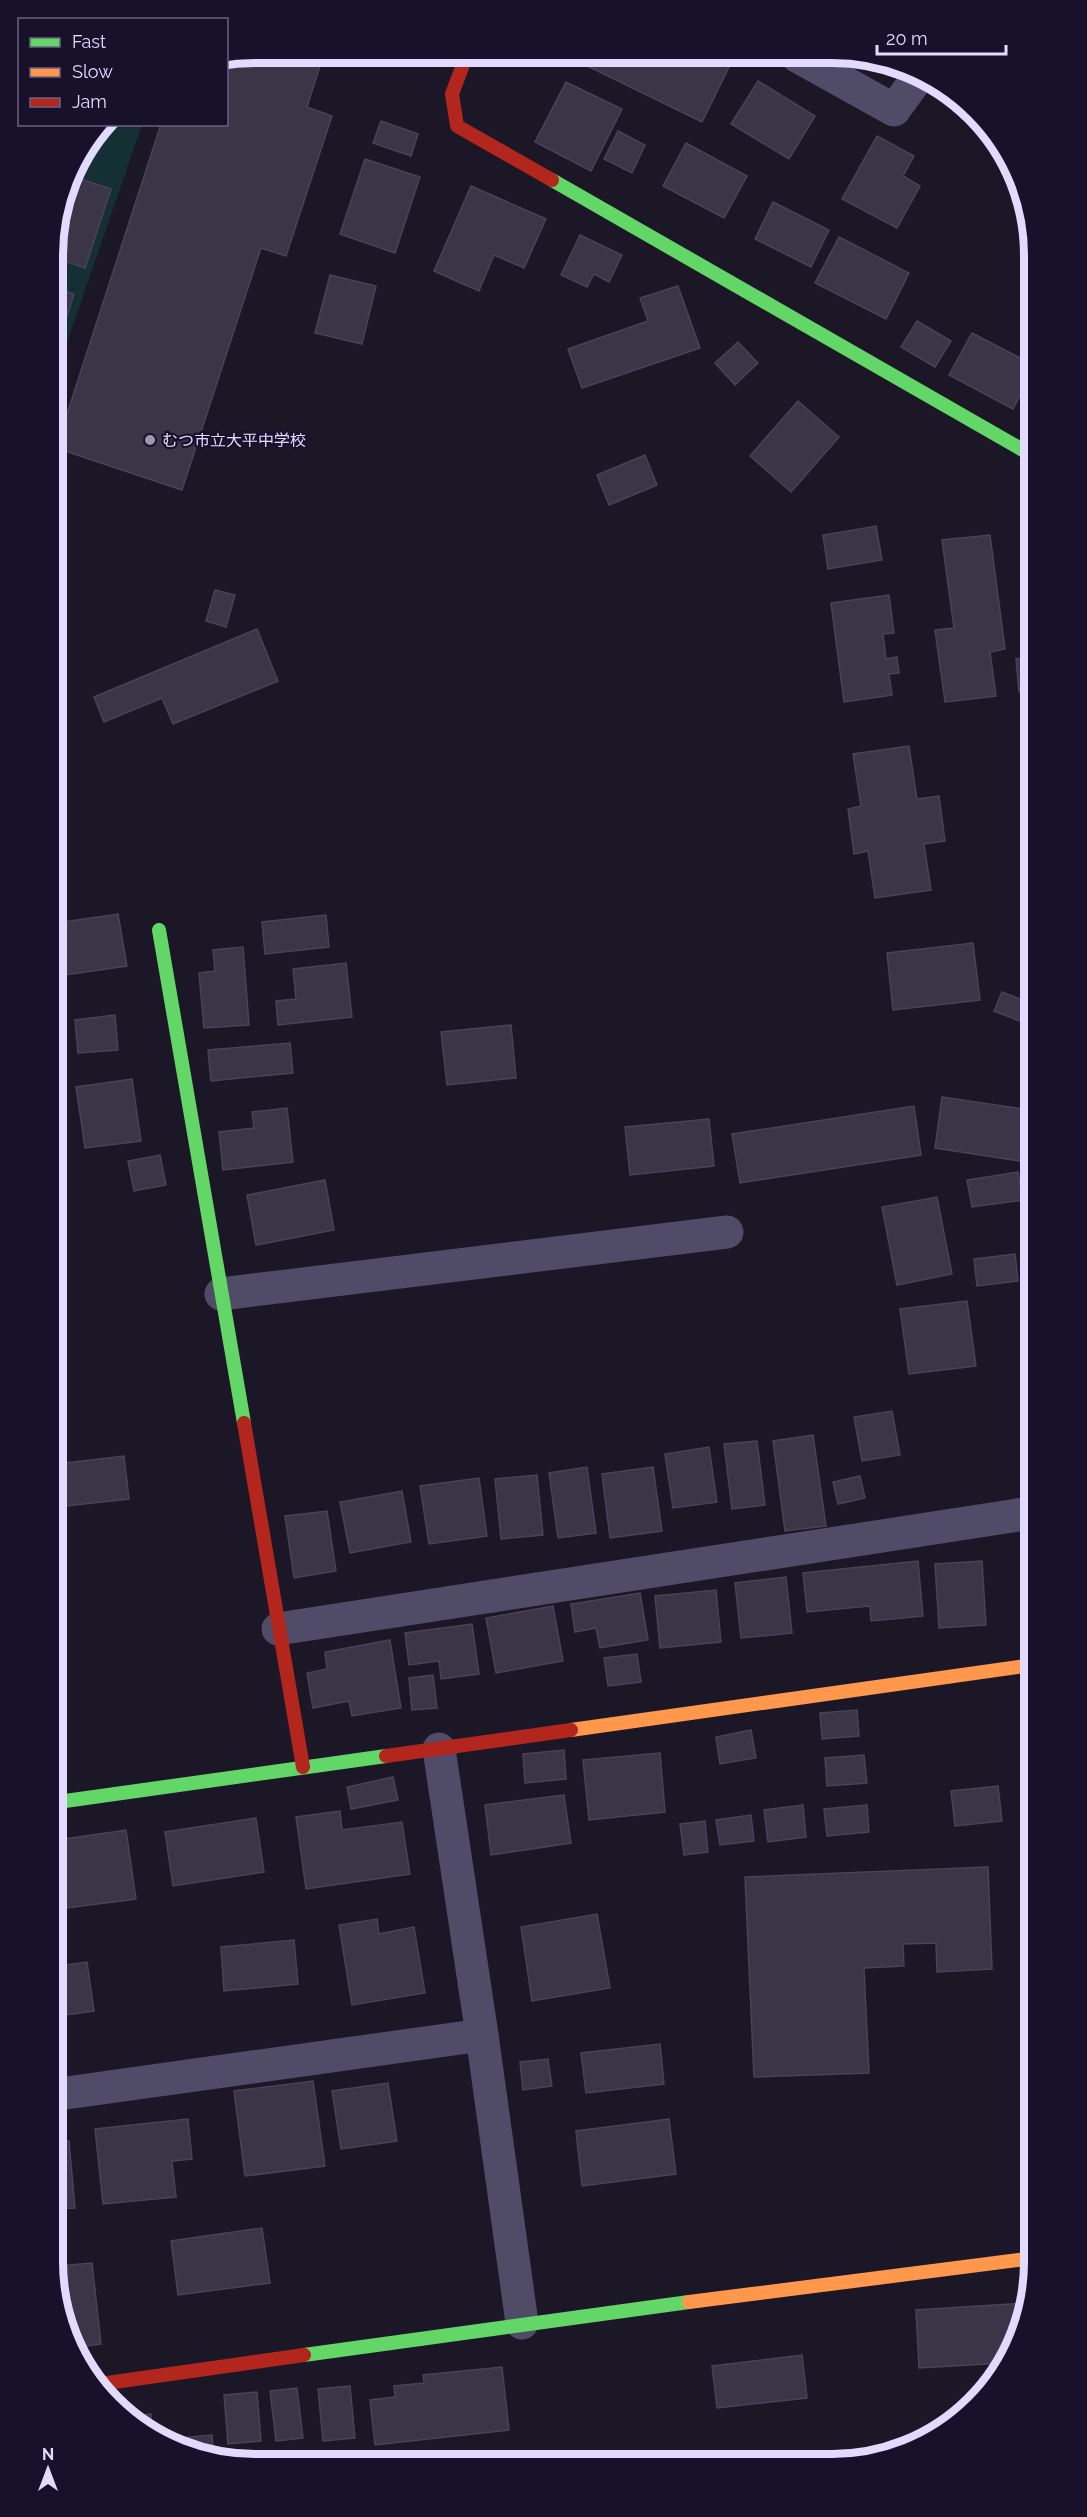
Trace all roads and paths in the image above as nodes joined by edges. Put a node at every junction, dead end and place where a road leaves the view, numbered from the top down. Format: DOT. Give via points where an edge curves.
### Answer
graph roads {
  1 [pos="464,63"];
  2 [pos="810,63"];
  3 [pos="914,82"];
  4 [pos="1024,451"];
  5 [pos="159,930"];
  6 [pos="727,1232"];
  7 [pos="221,1294"];
  8 [pos="1024,1527"];
  9 [pos="278,1629"];
  10 [pos="1024,1666"];
  11 [pos="439,1749"];
  12 [pos="303,1767"];
  13 [pos="63,1801"];
  14 [pos="482,2035"];
  15 [pos="63,2093"];
  16 [pos="1024,2259"];
  17 [pos="522,2323"];
  18 [pos="106,2383"];
  1 -- 4 [label="street" via="452,94 457,126"];
  2 -- 3 [label="street" via="894,110"];
  5 -- 7 [label="street"];
  6 -- 7 [label="street"];
  7 -- 9 [label="street"];
  8 -- 9 [label="street"];
  9 -- 12 [label="street"];
  10 -- 11 [label="street"];
  11 -- 12 [label="street"];
  11 -- 14 [label="street"];
  12 -- 13 [label="street"];
  14 -- 15 [label="street"];
  14 -- 17 [label="street"];
  16 -- 17 [label="street"];
  17 -- 18 [label="street"];
}
